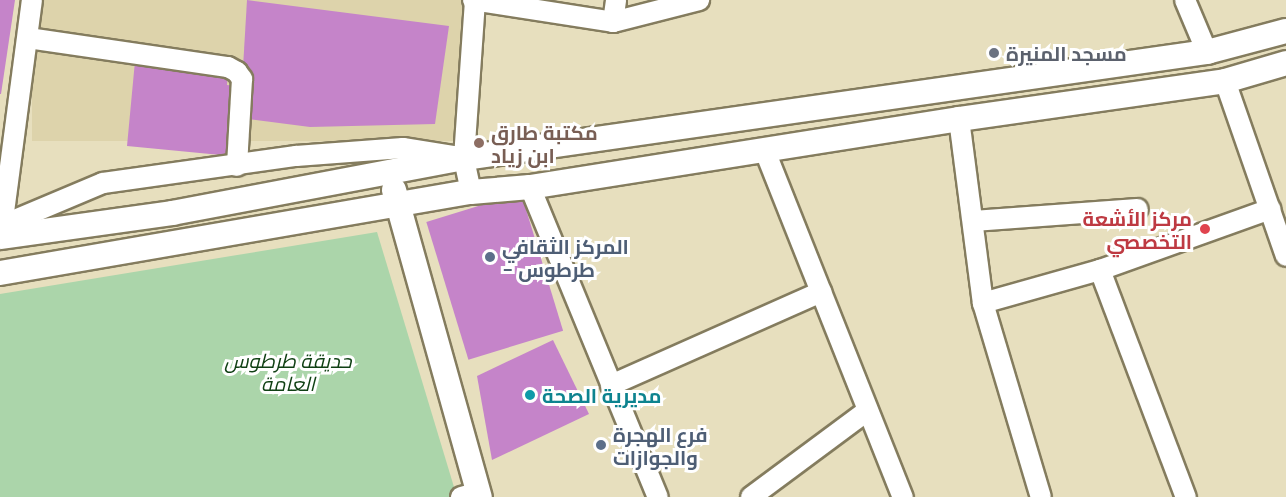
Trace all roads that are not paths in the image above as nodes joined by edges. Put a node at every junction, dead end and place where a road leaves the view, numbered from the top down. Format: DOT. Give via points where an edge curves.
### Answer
graph roads {
  1 [pos="32,0"];
  2 [pos="475,0"];
  3 [pos="616,0"];
  4 [pos="699,0"];
  5 [pos="1185,0"];
  6 [pos="613,22"];
  7 [pos="1286,31"];
  8 [pos="27,38"];
  9 [pos="1207,52"];
  10 [pos="1286,63"];
  11 [pos="1225,81"];
  12 [pos="959,119"];
  13 [pos="765,151"];
  14 [pos="464,158"];
  15 [pos="237,165"];
  16 [pos="390,173"];
  17 [pos="530,187"];
  18 [pos="471,192"];
  19 [pos="398,205"];
  20 [pos="1138,209"];
  21 [pos="1270,209"];
  22 [pos="973,221"];
  23 [pos="1,233"];
  24 [pos="1286,256"];
  25 [pos="1100,270"];
  26 [pos="0,273"];
  27 [pos="820,292"];
  28 [pos="983,303"];
  29 [pos="611,385"];
  30 [pos="867,411"];
  31 [pos="473,495"];
  32 [pos="1183,496"];
  33 [pos="658,497"];
  34 [pos="751,497"];
  35 [pos="903,497"];
  36 [pos="1041,497"];
  1 -- 8 [label="street"];
  2 -- 6 [label="street"];
  2 -- 14 [label="street"];
  3 -- 6 [label="street"];
  4 -- 6 [label="street"];
  5 -- 9 [label="street"];
  7 -- 9 [label="main road"];
  8 -- 15 [label="street" via="228,67 237,72 242,79"];
  8 -- 23 [label="street"];
  9 -- 14 [label="main road"];
  10 -- 11 [label="main road"];
  11 -- 12 [label="main road"];
  11 -- 21 [label="street"];
  12 -- 13 [label="main road"];
  12 -- 22 [label="street"];
  13 -- 17 [label="main road"];
  13 -- 27 [label="street"];
  14 -- 15 [label="street" via="403,148"];
  14 -- 16 [label="main road"];
  14 -- 18 [label="street"];
  15 -- 23 [label="street" via="103,183"];
  16 -- 19 [label="main road"];
  16 -- 23 [label="main road" via="172,213"];
  17 -- 18 [label="main road"];
  17 -- 29 [label="street"];
  18 -- 19 [label="main road"];
  19 -- 26 [label="main road"];
  19 -- 31 [label="main road"];
  20 -- 22 [label="street"];
  21 -- 24 [label="street"];
  21 -- 25 [label="street"];
  22 -- 28 [label="street"];
  25 -- 28 [label="street"];
  25 -- 32 [label="street"];
  27 -- 29 [label="street"];
  27 -- 30 [label="street"];
  28 -- 36 [label="street"];
  29 -- 33 [label="street"];
  30 -- 34 [label="street"];
  30 -- 35 [label="street"];
}
